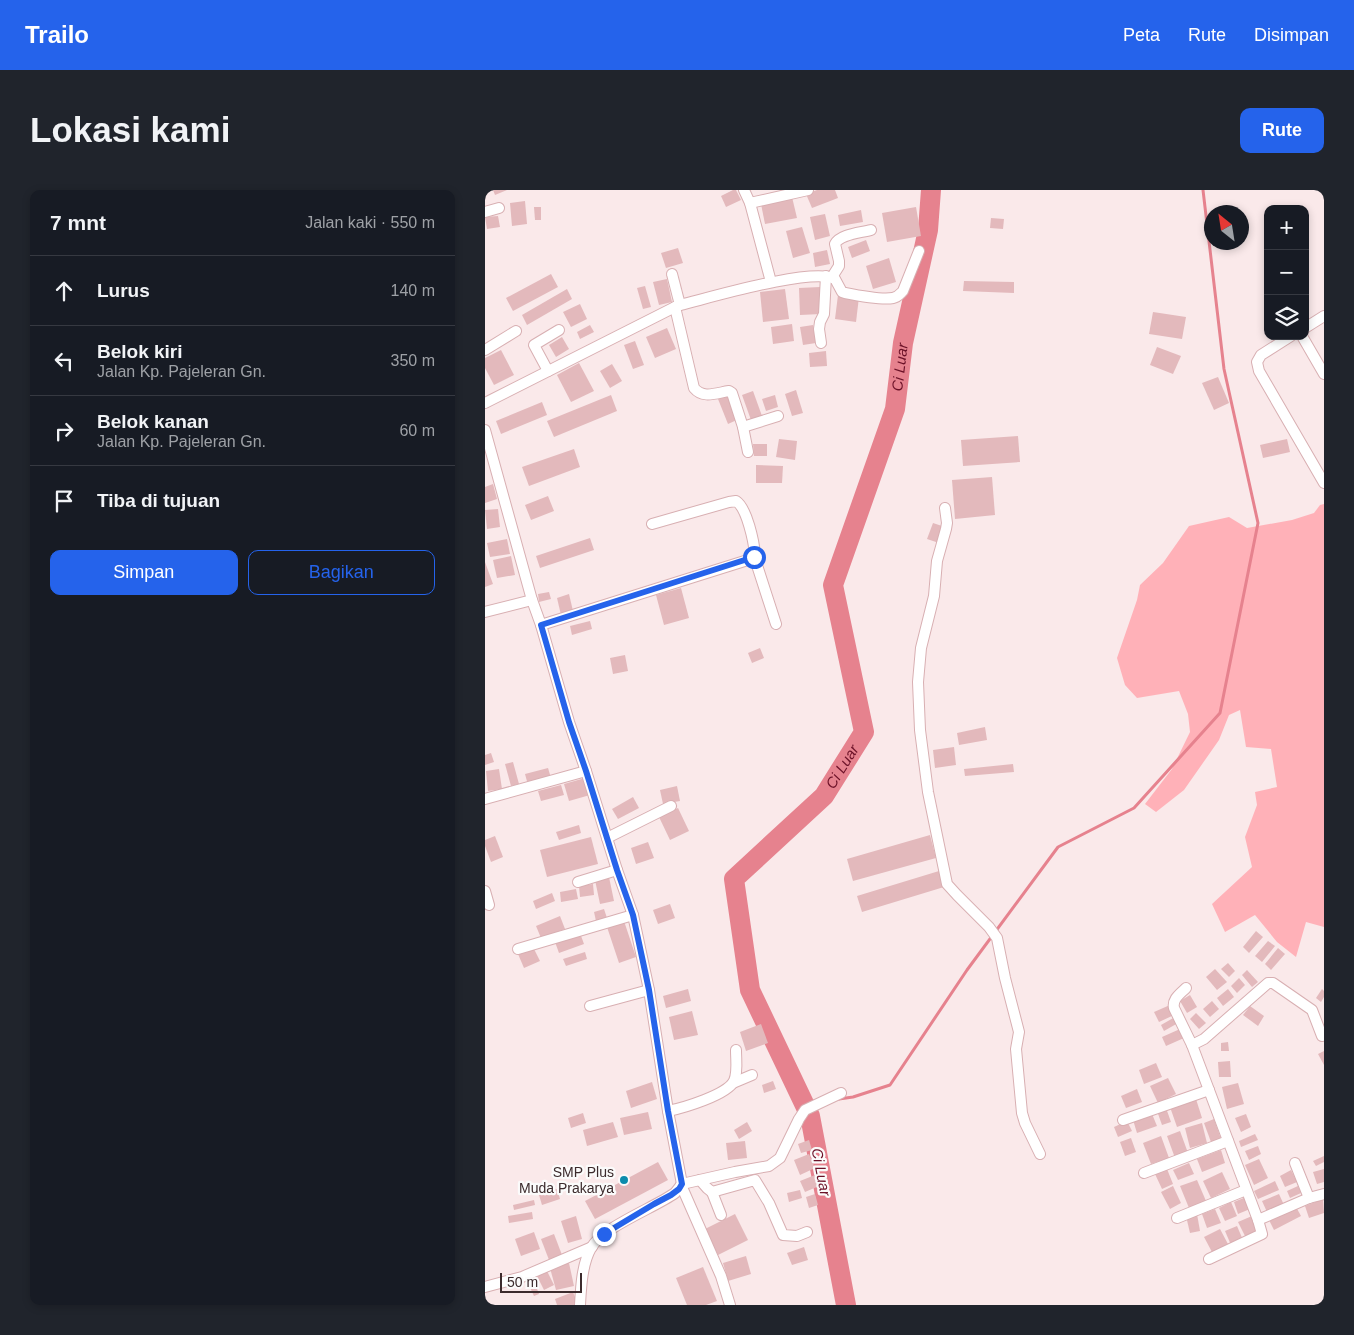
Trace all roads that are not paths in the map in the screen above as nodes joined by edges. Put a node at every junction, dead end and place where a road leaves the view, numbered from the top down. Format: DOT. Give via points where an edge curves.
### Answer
graph roads {
  1 [pos="744,190"];
  2 [pos="808,190"];
  3 [pos="749,203"];
  4 [pos="499,208"];
  5 [pos="485,212"];
  6 [pos="871,230"];
  7 [pos="919,251"];
  8 [pos="672,274"];
  9 [pos="829,277"];
  10 [pos="771,282"];
  11 [pos="677,306"];
  12 [pos="1324,316"];
  13 [pos="1309,325"];
  14 [pos="559,330"];
  15 [pos="516,332"];
  16 [pos="1285,340"];
  17 [pos="1304,340"];
  18 [pos="821,343"];
  19 [pos="485,350"];
  20 [pos="548,372"];
  21 [pos="1324,374"];
  22 [pos="485,403"];
  23 [pos="778,416"];
  24 [pos="743,427"];
  25 [pos="485,430"];
  26 [pos="748,452"];
  27 [pos="1324,484"];
  28 [pos="945,508"];
  29 [pos="652,524"];
  30 [pos="754,556"];
  31 [pos="532,600"];
  32 [pos="485,612"];
  33 [pos="776,624"];
  34 [pos="541,625"];
  35 [pos="586,771"];
  36 [pos="485,798"];
  37 [pos="671,806"];
  38 [pos="607,838"];
  39 [pos="617,870"];
  40 [pos="578,882"];
  41 [pos="485,891"];
  42 [pos="489,905"];
  43 [pos="633,915"];
  44 [pos="518,949"];
  45 [pos="1186,988"];
  46 [pos="649,990"];
  47 [pos="590,1006"];
  48 [pos="1322,1036"];
  49 [pos="1192,1045"];
  50 [pos="736,1050"];
  51 [pos="752,1074"];
  52 [pos="733,1083"];
  53 [pos="1209,1090"];
  54 [pos="841,1093"];
  55 [pos="668,1111"];
  56 [pos="1123,1120"];
  57 [pos="1228,1141"];
  58 [pos="1040,1154"];
  59 [pos="1295,1163"];
  60 [pos="1144,1173"];
  61 [pos="700,1180"];
  62 [pos="681,1184"];
  63 [pos="1246,1190"];
  64 [pos="712,1192"];
  65 [pos="1324,1194"];
  66 [pos="1309,1198"];
  67 [pos="721,1215"];
  68 [pos="1177,1218"];
  69 [pos="1258,1220"];
  70 [pos="807,1232"];
  71 [pos="592,1246"];
  72 [pos="1209,1259"];
  73 [pos="485,1287"];
  74 [pos="580,1305"];
  75 [pos="730,1305"];
  1 -- 3 [label="street"];
  2 -- 3 [label="street"];
  3 -- 10 [label="street"];
  4 -- 5 [label="street"];
  6 -- 9 [label="street" via="835,242 839,266"];
  7 -- 9 [label="street" via="903,291 894,298 845,293 835,279"];
  8 -- 11 [label="street"];
  9 -- 10 [label="street"];
  9 -- 18 [label="street" via="819,329"];
  10 -- 11 [label="street"];
  11 -- 20 [label="street"];
  11 -- 24 [label="street" via="693,388 706,395 731,391"];
  12 -- 13 [label="street"];
  14 -- 20 [label="street" via="534,345"];
  15 -- 19 [label="street"];
  16 -- 27 [label="street" via="1261,355 1257,362 1259,371"];
  17 -- 21 [label="street"];
  20 -- 22 [label="street"];
  23 -- 24 [label="street"];
  24 -- 26 [label="street"];
  25 -- 31 [label="street"];
  28 -- 58 [label="street" via="947,523 921,648 918,682 928,792 947,884 997,938 1019,1032 1016,1049 1022,1113"];
  29 -- 30 [label="street" via="736,501 746,514"];
  30 -- 33 [label="street"];
  30 -- 34 [label="street"];
  31 -- 32 [label="street"];
  31 -- 34 [label="street"];
  34 -- 35 [label="street"];
  35 -- 36 [label="street"];
  35 -- 38 [label="street"];
  37 -- 38 [label="street"];
  38 -- 39 [label="street"];
  39 -- 40 [label="street"];
  39 -- 43 [label="street"];
  41 -- 42 [label="street"];
  43 -- 44 [label="street"];
  43 -- 46 [label="street"];
  45 -- 49 [label="street" via="1173,1004"];
  46 -- 47 [label="street"];
  46 -- 55 [label="street"];
  48 -- 49 [label="street" via="1313,1010 1273,983 1268,983 1204,1039"];
  49 -- 53 [label="street"];
  50 -- 52 [label="street" via="737,1071"];
  51 -- 52 [label="street"];
  52 -- 55 [label="street" via="713,1096"];
  53 -- 56 [label="street"];
  53 -- 57 [label="street"];
  54 -- 61 [label="street" via="805,1110 780,1158 769,1166"];
  55 -- 62 [label="street"];
  57 -- 60 [label="street"];
  57 -- 63 [label="street"];
  59 -- 66 [label="street"];
  61 -- 62 [label="street"];
  61 -- 64 [label="street"];
  62 -- 71 [label="street" via="671,1195 604,1234"];
  62 -- 75 [label="street" via="721,1276"];
  63 -- 68 [label="street"];
  63 -- 69 [label="street"];
  64 -- 67 [label="street"];
  64 -- 70 [label="street" via="755,1180 783,1236"];
  65 -- 66 [label="street"];
  66 -- 69 [label="street"];
  69 -- 72 [label="street" via="1261,1235"];
  71 -- 73 [label="street" via="522,1277"];
  71 -- 74 [label="street" via="582,1280"];
}
